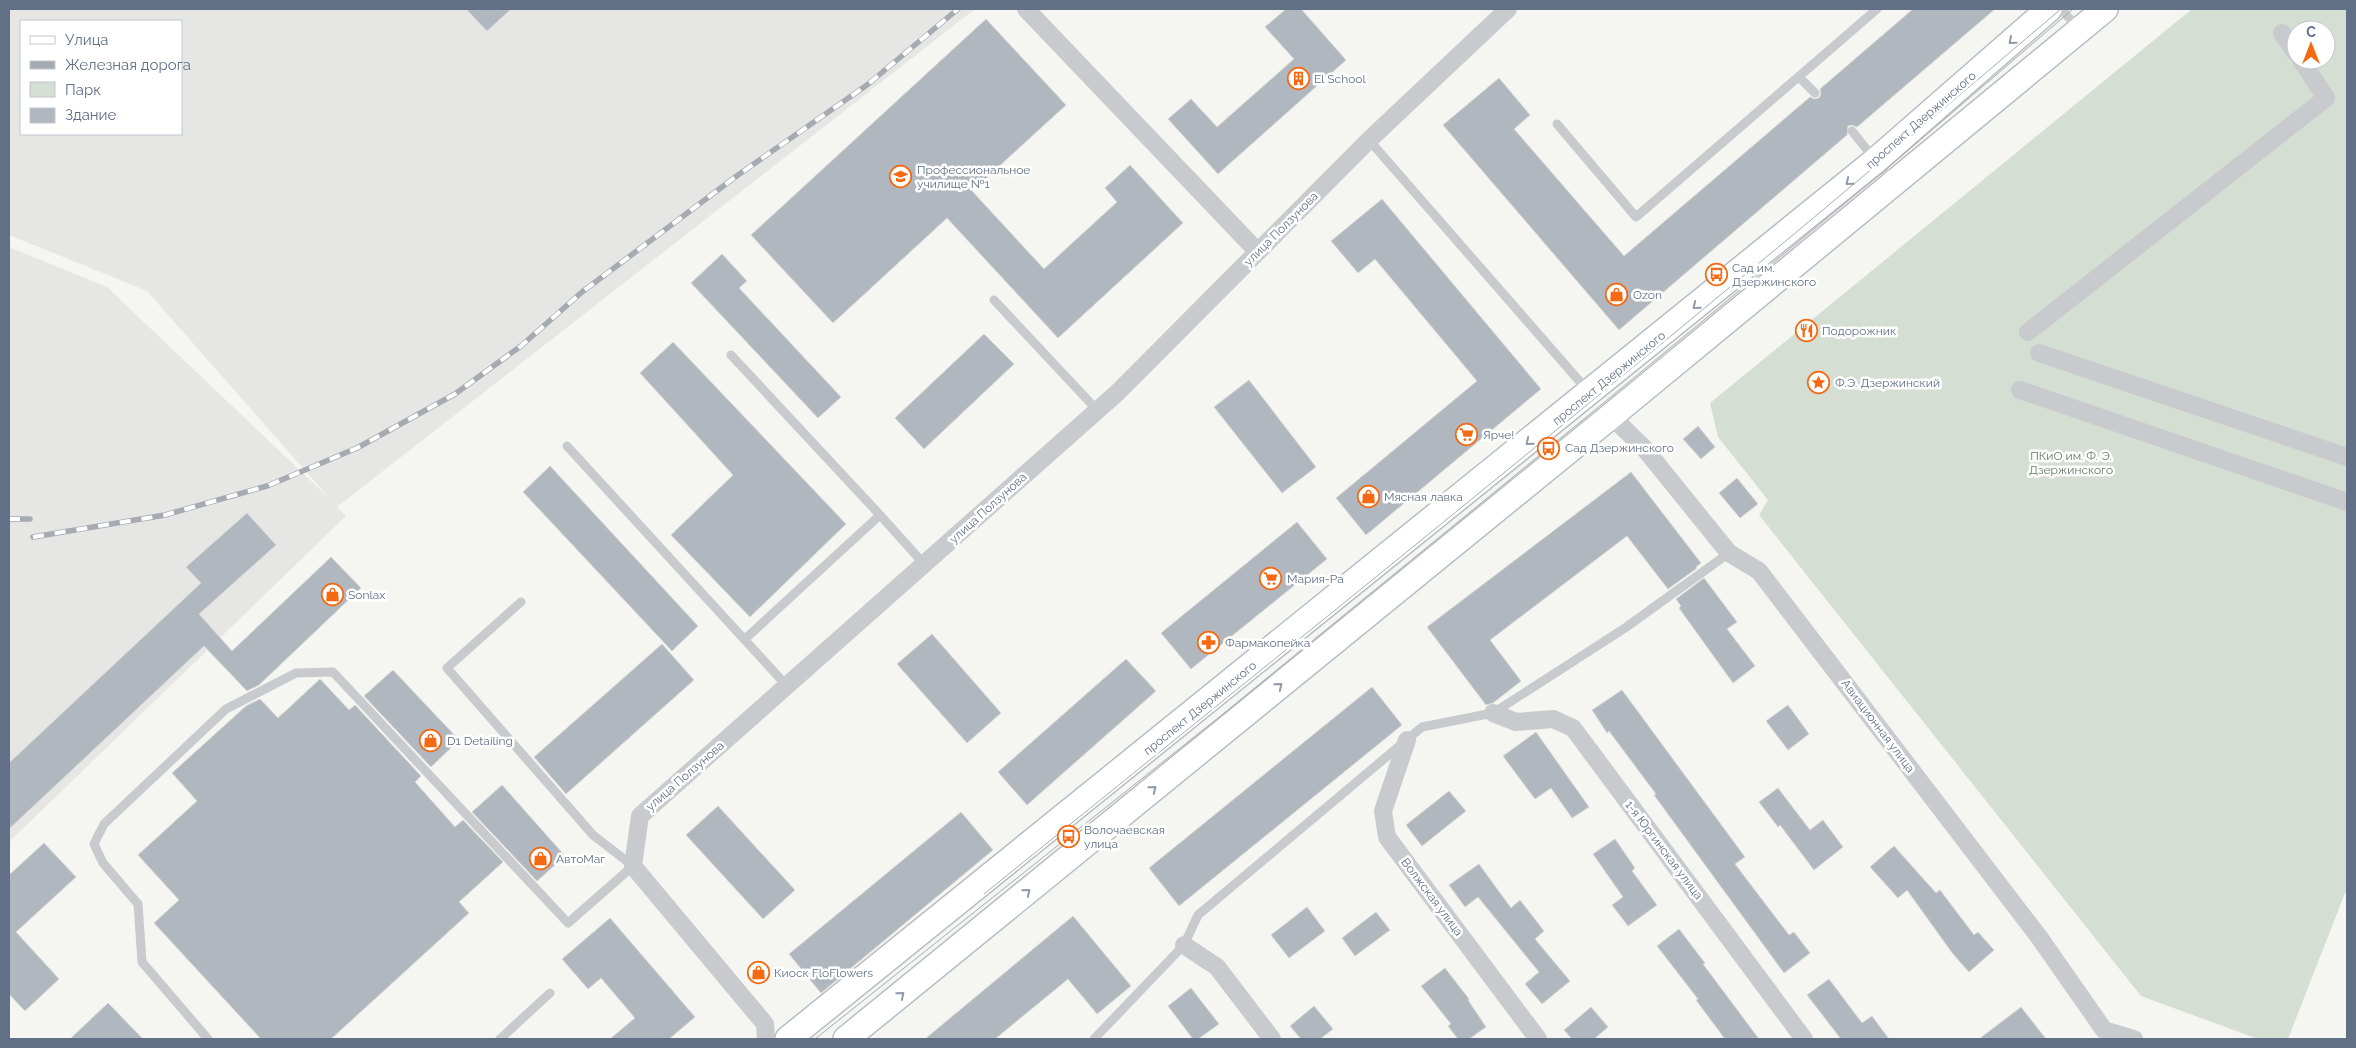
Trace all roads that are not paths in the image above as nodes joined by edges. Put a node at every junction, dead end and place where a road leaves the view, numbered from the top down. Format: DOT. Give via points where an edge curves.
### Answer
graph roads {
  1 [pos="1026,9"];
  2 [pos="1508,9"];
  3 [pos="1877,9"];
  4 [pos="2049,9"];
  5 [pos="2061,9"];
  6 [pos="2105,9"];
  7 [pos="2079,30"];
  8 [pos="2282,32"];
  9 [pos="2286,38"];
  10 [pos="2308,70"];
  11 [pos="1799,76"];
  12 [pos="1815,93"];
  13 [pos="1557,124"];
  14 [pos="1852,131"];
  15 [pos="1369,140"];
  16 [pos="1875,161"];
  17 [pos="1894,183"];
  18 [pos="1258,252"];
  19 [pos="994,300"];
  20 [pos="2028,332"];
  21 [pos="2040,353"];
  22 [pos="731,355"];
  23 [pos="2020,390"];
  24 [pos="1590,393"];
  25 [pos="1098,410"];
  26 [pos="1611,416"];
  27 [pos="567,446"];
  28 [pos="2347,457"];
  29 [pos="2347,502"];
  30 [pos="880,515"];
  31 [pos="1729,554"];
  32 [pos="924,564"];
  33 [pos="521,602"];
  34 [pos="745,639"];
  35 [pos="787,686"];
  36 [pos="1493,714"];
  37 [pos="1407,740"];
  38 [pos="632,866"];
  39 [pos="1184,945"];
  40 [pos="550,993"];
  41 [pos="765,1032"];
  42 [pos="2098,1034"];
  43 [pos="796,1037"];
  44 [pos="208,1039"];
  45 [pos="500,1039"];
  46 [pos="846,1039"];
  47 [pos="1094,1039"];
  48 [pos="1272,1039"];
  49 [pos="1538,1039"];
  50 [pos="1804,1039"];
  51 [pos="2134,1039"];
  1 -- 18 [label="street"];
  2 -- 15 [label="street, улица Ползунова"];
  3 -- 11 [label="lane"];
  4 -- 16 [label="main road, проспект Дзержинского, one-way"];
  5 -- 7 [label="lane"];
  6 -- 7 [label="main road"];
  7 -- 17 [label="main road"];
  8 -- 9 [label="street"];
  10 -- 20 [label="street" via="2326,98"];
  11 -- 12 [label="lane"];
  11 -- 13 [label="lane" via="1636,217"];
  14 -- 16 [label="lane"];
  15 -- 18 [label="street, улица Ползунова"];
  15 -- 24 [label="lane"];
  16 -- 17 [label="lane"];
  16 -- 24 [label="main road, проспект Дзержинского, one-way"];
  17 -- 26 [label="main road"];
  18 -- 25 [label="street, улица Ползунова"];
  19 -- 25 [label="lane"];
  21 -- 28 [label="street"];
  22 -- 30 [label="lane"];
  23 -- 29 [label="street"];
  24 -- 26 [label="main road"];
  24 -- 43 [label="main road, проспект Дзержинского, one-way"];
  25 -- 32 [label="street, улица Ползунова"];
  26 -- 31 [label="street, Авиационная улица" via="1644,448"];
  46 -- 26 [label="main road, one-way"];
  27 -- 34 [label="lane"];
  30 -- 32 [label="lane"];
  30 -- 34 [label="lane"];
  31 -- 36 [label="lane" via="1625,628"];
  31 -- 42 [label="street, Авиационная улица" via="1759,570 2033,929"];
  32 -- 35 [label="street, улица Ползунова"];
  33 -- 38 [label="lane" via="446,668 593,835"];
  34 -- 35 [label="lane"];
  35 -- 38 [label="street, улица Ползунова" via="640,816"];
  36 -- 37 [label="lane" via="1422,727"];
  36 -- 50 [label="street, 1-я Юргинская улица" via="1516,722 1554,719 1573,728"];
  37 -- 39 [label="lane" via="1198,915"];
  37 -- 49 [label="street, Волжская улица" via="1383,811 1387,837"];
  38 -- 41 [label="street"];
  38 -- 44 [label="lane" via="568,923 333,672 296,672 226,709 104,824 94,844 104,863 138,904 142,962"];
  39 -- 47 [label="lane"];
  39 -- 48 [label="street" via="1217,967"];
  40 -- 45 [label="lane"];
  41 -- 43 [label="street"];
  42 -- 51 [label="street, Авиационная улица"];
}
